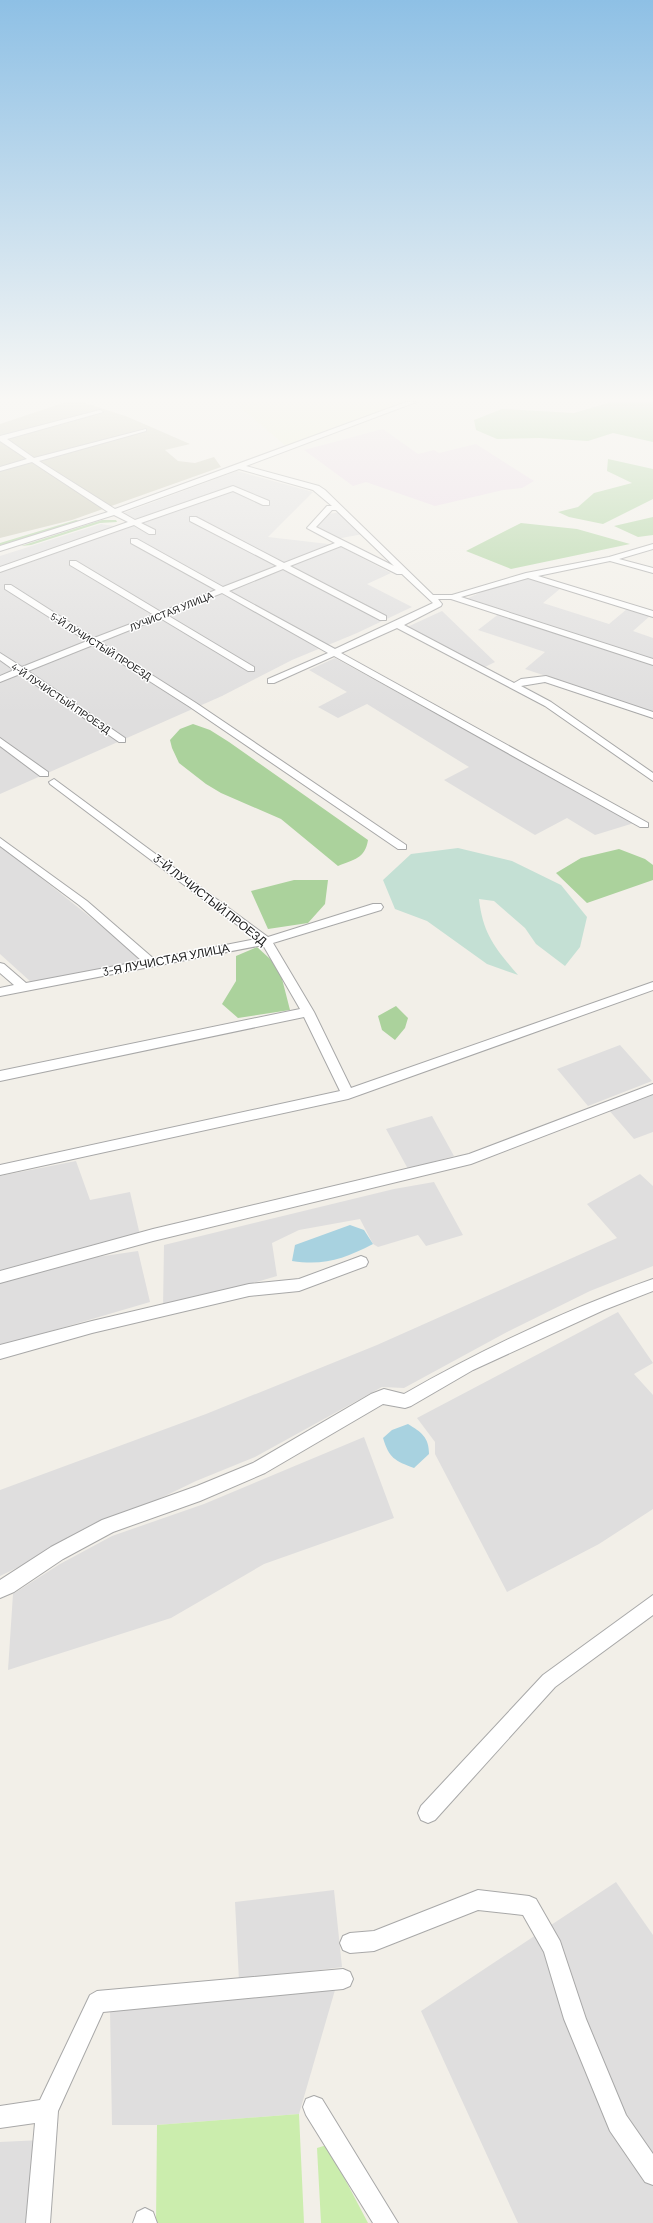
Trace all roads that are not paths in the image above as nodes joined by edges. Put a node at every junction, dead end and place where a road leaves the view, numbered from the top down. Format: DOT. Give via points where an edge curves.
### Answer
graph roads {
  1 [pos="104,506"];
  2 [pos="132,506"];
  3 [pos="185,506"];
  4 [pos="338,507"];
  5 [pos="114,512"];
  6 [pos="193,519"];
  7 [pos="135,524"];
  8 [pos="152,532"];
  9 [pos="134,541"];
  10 [pos="341,543"];
  11 [pos="653,546"];
  12 [pos="0,549"];
  13 [pos="610,559"];
  14 [pos="73,563"];
  15 [pos="283,567"];
  16 [pos="0,570"];
  17 [pos="653,571"];
  18 [pos="529,575"];
  19 [pos="410,578"];
  20 [pos="8,587"];
  21 [pos="223,590"];
  22 [pos="452,597"];
  23 [pos="432,598"];
  24 [pos="653,614"];
  25 [pos="161,615"];
  26 [pos="383,618"];
  27 [pos="397,625"];
  28 [pos="94,642"];
  29 [pos="336,653"];
  30 [pos="0,656"];
  31 [pos="653,662"];
  32 [pos="251,669"];
  33 [pos="21,671"];
  34 [pos="0,679"];
  35 [pos="271,681"];
  36 [pos="514,687"];
  37 [pos="653,715"];
  38 [pos="122,740"];
  39 [pos="0,741"];
  40 [pos="44,774"];
  41 [pos="653,778"];
  42 [pos="54,782"];
  43 [pos="644,824"];
  44 [pos="0,841"];
  45 [pos="402,847"];
  46 [pos="377,907"];
  47 [pos="266,941"];
  48 [pos="152,963"];
  49 [pos="0,967"];
  50 [pos="653,986"];
  51 [pos="22,987"];
  52 [pos="0,992"];
  53 [pos="308,1012"];
  54 [pos="0,1076"];
  55 [pos="653,1089"];
  56 [pos="348,1094"];
  57 [pos="0,1170"];
  58 [pos="361,1262"];
  59 [pos="0,1277"];
  60 [pos="653,1284"];
  61 [pos="0,1352"];
  62 [pos="0,1589"];
  63 [pos="653,1604"];
  64 [pos="428,1813"];
  65 [pos="350,1943"];
  66 [pos="343,1979"];
  67 [pos="314,2107"];
  68 [pos="47,2110"];
  69 [pos="0,2117"];
  70 [pos="653,2174"];
  71 [pos="38,2223"];
  72 [pos="386,2223"];
  1 -- 5 [label="street"];
  2 -- 5 [label="street"];
  3 -- 7 [label="street"];
  4 -- 10 [label="street" via="330,508 311,528"];
  4 -- 19 [label="street"];
  5 -- 7 [label="street"];
  5 -- 12 [label="street"];
  6 -- 15 [label="street"];
  7 -- 8 [label="street"];
  7 -- 16 [label="street"];
  9 -- 21 [label="street"];
  10 -- 15 [label="street, ЛУЧИСТАЯ УЛИЦА"];
  10 -- 19 [label="street"];
  11 -- 13 [label="street"];
  13 -- 17 [label="street"];
  13 -- 18 [label="street"];
  14 -- 25 [label="street"];
  15 -- 21 [label="street, ЛУЧИСТАЯ УЛИЦА"];
  15 -- 26 [label="street"];
  18 -- 22 [label="street"];
  18 -- 24 [label="street"];
  19 -- 23 [label="street"];
  20 -- 28 [label="street, 5-Й ЛУЧИСТЫЙ ПРОЕЗД"];
  21 -- 25 [label="street, ЛУЧИСТАЯ УЛИЦА"];
  21 -- 29 [label="street"];
  22 -- 23 [label="street"];
  22 -- 31 [label="street"];
  23 -- 27 [label="street" via="438,604"];
  25 -- 28 [label="street, ЛУЧИСТАЯ УЛИЦА"];
  25 -- 32 [label="street"];
  27 -- 29 [label="street"];
  27 -- 36 [label="street"];
  28 -- 33 [label="street, ЛУЧИСТАЯ УЛИЦА"];
  28 -- 45 [label="street, 5-Й ЛУЧИСТЫЙ ПРОЕЗД" via="194,705"];
  29 -- 35 [label="street"];
  29 -- 43 [label="street"];
  30 -- 33 [label="street, 4-Й ЛУЧИСТЫЙ ПРОЕЗД"];
  33 -- 34 [label="street, ЛУЧИСТАЯ УЛИЦА"];
  33 -- 38 [label="street, 4-Й ЛУЧИСТЫЙ ПРОЕЗД"];
  36 -- 37 [label="street" via="521,682 546,679"];
  36 -- 41 [label="street" via="548,704"];
  39 -- 40 [label="street"];
  42 -- 47 [label="street, 3-Й ЛУЧИСТЫЙ ПРОЕЗД"];
  44 -- 48 [label="street" via="82,903"];
  46 -- 47 [label="street, 3-Я ЛУЧИСТАЯ УЛИЦА"];
  47 -- 48 [label="street, 3-Я ЛУЧИСТАЯ УЛИЦА"];
  47 -- 53 [label="street, 3-Й ЛУЧИСТЫЙ ПРОЕЗД"];
  48 -- 51 [label="street, 3-Я ЛУЧИСТАЯ УЛИЦА"];
  49 -- 51 [label="street"];
  50 -- 56 [label="street"];
  51 -- 52 [label="street, 3-Я ЛУЧИСТАЯ УЛИЦА"];
  53 -- 54 [label="street"];
  53 -- 56 [label="street, 3-Й ЛУЧИСТЫЙ ПРОЕЗД"];
  55 -- 59 [label="street" via="471,1159 153,1235"];
  56 -- 57 [label="street"];
  58 -- 61 [label="street" via="299,1285 242,1292"];
  60 -- 62 [label="street" via="468,1365 405,1401 384,1396 259,1468 200,1493 108,1526 57,1553"];
  63 -- 64 [label="street" via="549,1681"];
  65 -- 70 [label="street" via="374,1940 478,1900 529,1906 554,1948 574,2019 618,2123"];
  66 -- 68 [label="street" via="97,2002"];
  67 -- 72 [label="street"];
  68 -- 69 [label="street"];
  68 -- 71 [label="street"];
}
